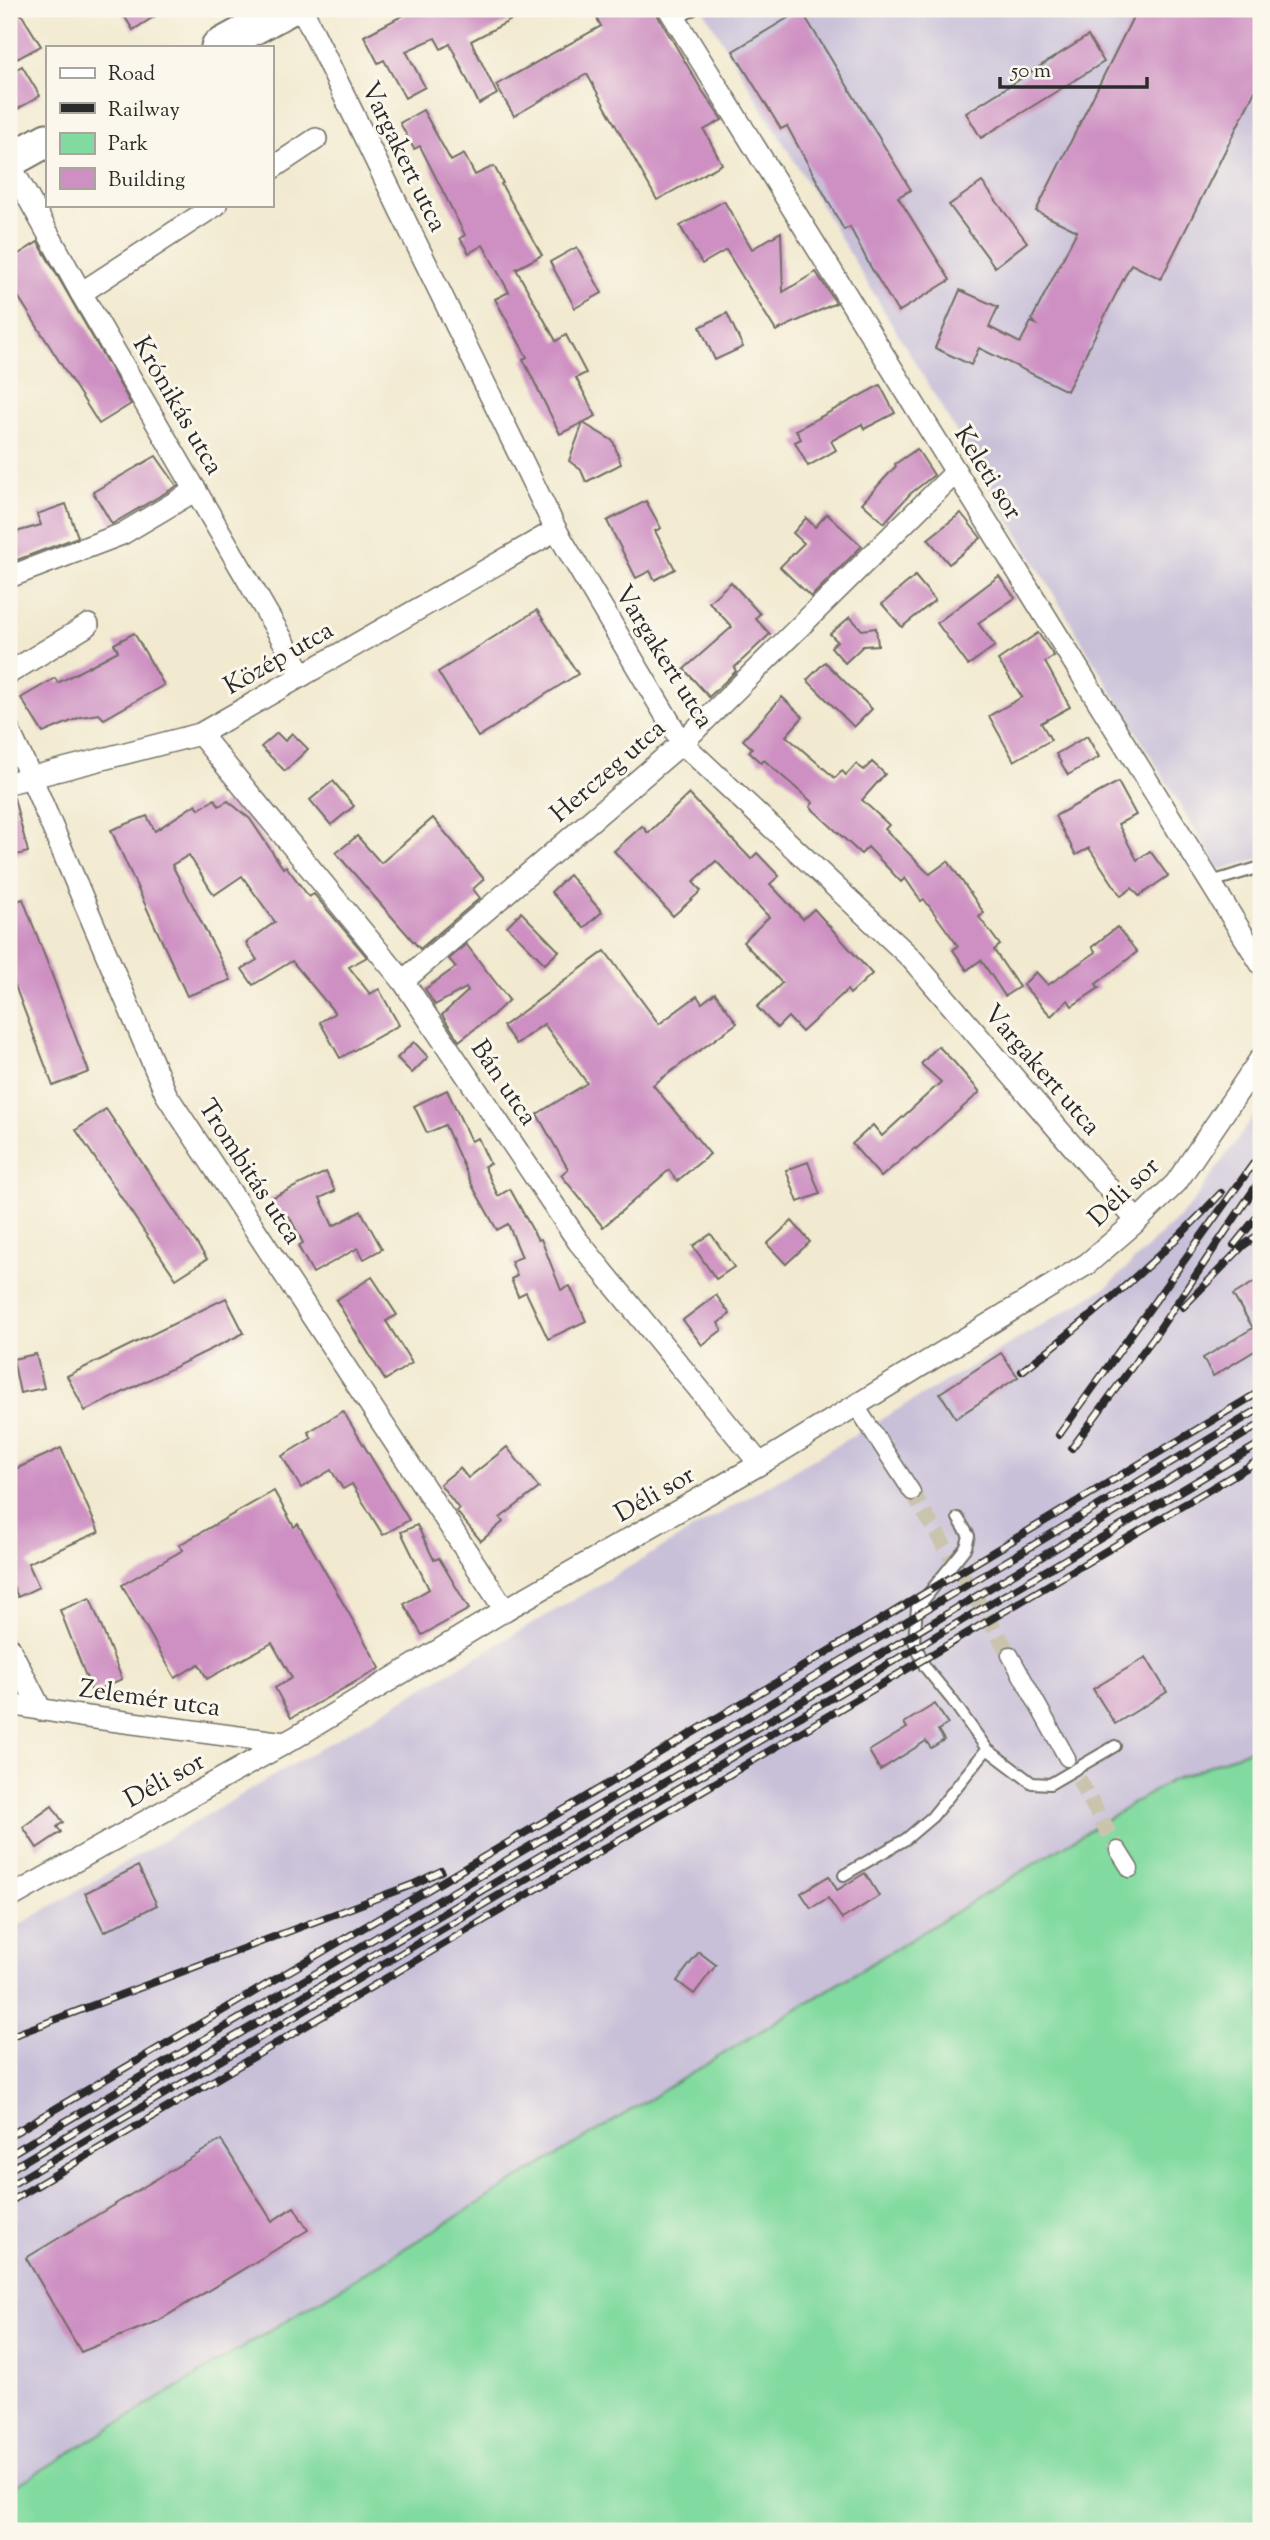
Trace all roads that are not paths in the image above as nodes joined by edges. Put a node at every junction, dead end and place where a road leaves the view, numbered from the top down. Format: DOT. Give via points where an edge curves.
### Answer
graph roads {
  1 [pos="288,9"];
  2 [pos="302,9"];
  3 [pos="694,9"];
  4 [pos="672,14"];
  5 [pos="220,46"];
  6 [pos="316,139"];
  7 [pos="46,141"];
  8 [pos="9,162"];
  9 [pos="273,168"];
  10 [pos="214,206"];
  11 [pos="81,293"];
  12 [pos="956,472"];
  13 [pos="196,490"];
  14 [pos="556,530"];
  15 [pos="9,577"];
  16 [pos="88,625"];
  17 [pos="9,673"];
  18 [pos="303,675"];
  19 [pos="9,731"];
  20 [pos="200,734"];
  21 [pos="682,743"];
  22 [pos="31,777"];
  23 [pos="9,783"];
  24 [pos="1261,867"];
  25 [pos="1211,882"];
  26 [pos="1261,964"];
  27 [pos="402,981"];
  28 [pos="1261,1058"];
  29 [pos="1137,1222"];
  30 [pos="856,1406"];
  31 [pos="760,1464"];
  32 [pos="912,1492"];
  33 [pos="958,1518"];
  34 [pos="505,1611"];
  35 [pos="9,1647"];
  36 [pos="1010,1655"];
  37 [pos="9,1704"];
  38 [pos="41,1710"];
  39 [pos="285,1743"];
  40 [pos="1115,1746"];
  41 [pos="987,1749"];
  42 [pos="1067,1758"];
  43 [pos="1118,1850"];
  44 [pos="1130,1869"];
  45 [pos="844,1875"];
  46 [pos="9,1898"];
  1 -- 5 [label="main road"];
  2 -- 14 [label="street, Vargakert utca"];
  3 -- 4 [label="lane"];
  4 -- 12 [label="street, Keleti sor"];
  6 -- 9 [label="street"];
  7 -- 8 [label="main road"];
  8 -- 11 [label="street, Krónikás utca"];
  10 -- 11 [label="street"];
  11 -- 13 [label="street, Krónikás utca"];
  12 -- 21 [label="street, Herczeg utca"];
  12 -- 25 [label="street, Keleti sor"];
  13 -- 15 [label="street" via="122,534"];
  13 -- 18 [label="street, Krónikás utca"];
  14 -- 18 [label="street, Közép utca"];
  14 -- 21 [label="street, Vargakert utca"];
  16 -- 17 [label="street"];
  18 -- 20 [label="street, Közép utca"];
  19 -- 22 [label="street, Trombitás utca"];
  20 -- 22 [label="street, Közép utca"];
  20 -- 27 [label="street, Bán utca"];
  21 -- 27 [label="street, Herczeg utca"];
  21 -- 29 [label="street, Vargakert utca" via="911,957"];
  22 -- 23 [label="street, Közép utca"];
  22 -- 34 [label="street, Trombitás utca" via="166,1094"];
  24 -- 25 [label="lane"];
  25 -- 26 [label="street, Keleti sor"];
  27 -- 31 [label="street, Bán utca" via="578,1241"];
  28 -- 29 [label="street, Déli sor" via="1176,1183"];
  29 -- 30 [label="street, Déli sor" via="1087,1264"];
  30 -- 31 [label="street, Déli sor"];
  30 -- 32 [label="street"];
  31 -- 34 [label="street, Déli sor"];
  33 -- 41 [label="lane" via="969,1536 967,1547 917,1608 914,1641 925,1667"];
  34 -- 39 [label="street, Déli sor"];
  35 -- 38 [label="street"];
  36 -- 42 [label="street"];
  37 -- 38 [label="street, Zelemér utca"];
  38 -- 39 [label="street, Zelemér utca"];
  39 -- 46 [label="street, Déli sor"];
  40 -- 41 [label="lane" via="1050,1784 1032,1783"];
  41 -- 45 [label="lane" via="932,1817 906,1839"];
  43 -- 44 [label="street"];
}
